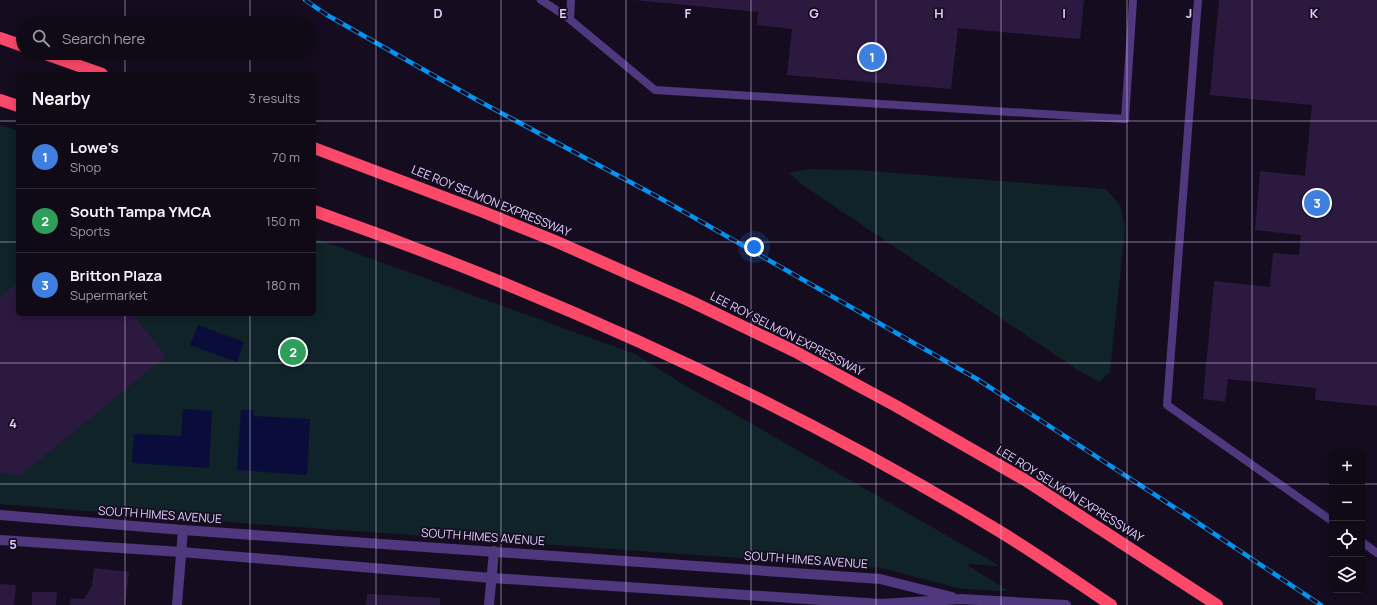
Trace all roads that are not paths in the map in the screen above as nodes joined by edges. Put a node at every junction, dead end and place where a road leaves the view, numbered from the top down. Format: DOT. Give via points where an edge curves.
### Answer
graph roads {
  1 [pos="541,0"];
  2 [pos="571,0"];
  3 [pos="1133,0"];
  4 [pos="1198,0"];
  5 [pos="570,19"];
  6 [pos="0,38"];
  7 [pos="16,44"];
  8 [pos="63,60"];
  9 [pos="96,72"];
  10 [pos="0,100"];
  11 [pos="16,105"];
  12 [pos="316,149"];
  13 [pos="316,212"];
  14 [pos="0,515"];
  15 [pos="1329,519"];
  16 [pos="183,530"];
  17 [pos="0,540"];
  18 [pos="1365,544"];
  19 [pos="494,551"];
  20 [pos="181,552"];
  21 [pos="1377,553"];
  22 [pos="492,578"];
  23 [pos="961,599"];
  24 [pos="178,605"];
  25 [pos="489,605"];
  26 [pos="1066,605"];
  27 [pos="1111,605"];
  28 [pos="1217,605"];
  1 -- 5 [label="lane"];
  2 -- 5 [label="lane"];
  3 -- 5 [label="lane" via="1125,119 655,90"];
  4 -- 15 [label="lane" via="1167,405"];
  6 -- 7 [label="highway"];
  8 -- 9 [label="highway"];
  10 -- 11 [label="highway"];
  12 -- 28 [label="highway, LEE ROY SELMON EXPRESSWAY" via="548,238 742,326 961,442 1121,541"];
  13 -- 27 [label="highway" via="513,286 652,347 753,396 860,452 1000,532"];
  14 -- 16 [label="street, SOUTH HIMES AVENUE"];
  16 -- 19 [label="street, SOUTH HIMES AVENUE"];
  16 -- 20 [label="street"];
  17 -- 20 [label="street, SOUTH HIMES AVENUE"];
  18 -- 21 [label="lane"];
  19 -- 22 [label="street"];
  19 -- 23 [label="street, SOUTH HIMES AVENUE" via="880,578"];
  20 -- 22 [label="street, SOUTH HIMES AVENUE"];
  20 -- 24 [label="street"];
  22 -- 23 [label="street, SOUTH HIMES AVENUE" via="881,604"];
  22 -- 25 [label="street"];
  23 -- 26 [label="street, SOUTH HIMES AVENUE"];
}
